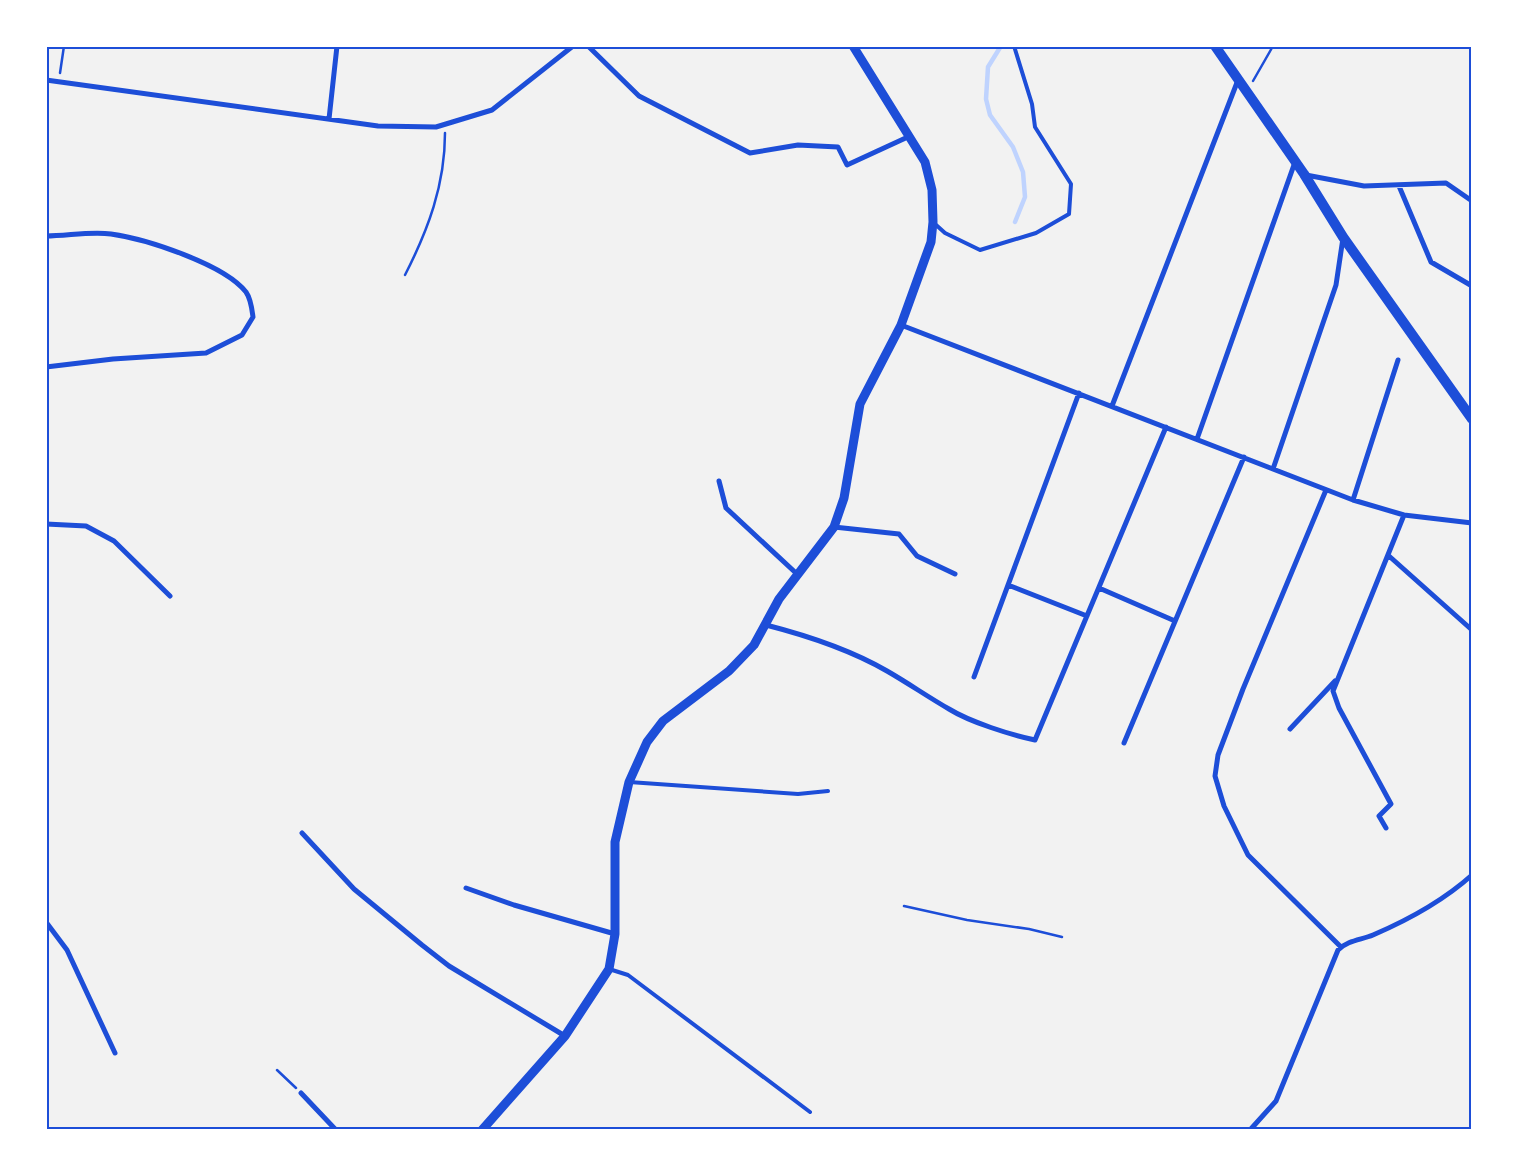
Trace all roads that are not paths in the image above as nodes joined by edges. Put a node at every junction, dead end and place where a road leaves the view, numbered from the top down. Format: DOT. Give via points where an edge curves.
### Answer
graph roads {
  1 [pos="337,46"];
  2 [pos="573,46"];
  3 [pos="588,46"];
  4 [pos="852,46"];
  5 [pos="1014,46"];
  6 [pos="1215,46"];
  7 [pos="1238,78"];
  8 [pos="46,80"];
  9 [pos="329,119"];
  10 [pos="910,135"];
  11 [pos="1295,162"];
  12 [pos="1304,174"];
  13 [pos="1398,186"];
  14 [pos="1472,201"];
  15 [pos="933,222"];
  16 [pos="46,236"];
  17 [pos="1344,237"];
  18 [pos="1472,286"];
  19 [pos="902,325"];
  20 [pos="1398,360"];
  21 [pos="46,368"];
  22 [pos="1079,393"];
  23 [pos="1112,406"];
  24 [pos="1472,420"];
  25 [pos="1166,427"];
  26 [pos="1197,439"];
  27 [pos="1244,457"];
  28 [pos="1273,469"];
  29 [pos="719,480"];
  30 [pos="1326,490"];
  31 [pos="1353,500"];
  32 [pos="1404,515"];
  33 [pos="1472,523"];
  34 [pos="46,524"];
  35 [pos="834,527"];
  36 [pos="1389,556"];
  37 [pos="797,574"];
  38 [pos="955,574"];
  39 [pos="1008,585"];
  40 [pos="1099,588"];
  41 [pos="170,596"];
  42 [pos="1087,616"];
  43 [pos="1175,621"];
  44 [pos="766,625"];
  45 [pos="1472,630"];
  46 [pos="974,677"];
  47 [pos="1337,679"];
  48 [pos="1290,730"];
  49 [pos="1124,743"];
  50 [pos="629,782"];
  51 [pos="828,791"];
  52 [pos="1386,828"];
  53 [pos="302,833"];
  54 [pos="1472,876"];
  55 [pos="466,888"];
  56 [pos="46,922"];
  57 [pos="615,934"];
  58 [pos="1341,947"];
  59 [pos="609,969"];
  60 [pos="565,1036"];
  61 [pos="115,1053"];
  62 [pos="302,1093"];
  63 [pos="810,1112"];
  64 [pos="336,1130"];
  65 [pos="482,1130"];
  66 [pos="1250,1130"];
  1 -- 9 [label="street"];
  2 -- 9 [label="street" via="492,110 436,127 378,126"];
  3 -- 10 [label="street" via="640,96 750,153 798,145 838,147 847,166"];
  4 -- 10 [label="street"];
  5 -- 15 [label="lane" via="1032,104 1035,128 1072,184 1069,214 1036,233 980,250 945,233"];
  6 -- 7 [label="main road"];
  7 -- 11 [label="main road"];
  7 -- 23 [label="street"];
  8 -- 9 [label="street"];
  10 -- 15 [label="street" via="925,162 932,190"];
  11 -- 12 [label="main road"];
  11 -- 26 [label="street"];
  12 -- 13 [label="street" via="1364,186"];
  12 -- 17 [label="main road"];
  13 -- 14 [label="street" via="1446,183"];
  13 -- 18 [label="street" via="1431,262"];
  15 -- 19 [label="street" via="931,242"];
  16 -- 21 [label="street" via="111,234 179,252 235,281 247,293 253,317 242,335 206,354 112,359"];
  17 -- 24 [label="main road"];
  17 -- 28 [label="street" via="1336,285"];
  19 -- 22 [label="street"];
  19 -- 35 [label="street" via="860,404 844,498"];
  20 -- 31 [label="street"];
  22 -- 23 [label="street"];
  22 -- 39 [label="street"];
  23 -- 25 [label="street"];
  25 -- 26 [label="street"];
  25 -- 40 [label="street"];
  26 -- 27 [label="street"];
  27 -- 28 [label="street"];
  27 -- 43 [label="street"];
  28 -- 30 [label="street"];
  29 -- 37 [label="street" via="726,508"];
  30 -- 31 [label="street"];
  30 -- 58 [label="street" via="1240,697 1218,755 1215,776 1224,806 1248,855"];
  31 -- 32 [label="street"];
  32 -- 33 [label="street"];
  32 -- 36 [label="street"];
  34 -- 41 [label="street" via="86,526 114,542"];
  35 -- 37 [label="street"];
  35 -- 38 [label="street" via="899,534 917,556"];
  36 -- 45 [label="street"];
  36 -- 47 [label="street"];
  37 -- 44 [label="street"];
  39 -- 42 [label="street"];
  39 -- 46 [label="street"];
  40 -- 42 [label="street"];
  40 -- 43 [label="street"];
  42 -- 44 [label="street" via="1035,740 951,711 886,670 846,650"];
  43 -- 49 [label="street"];
  44 -- 50 [label="street" via="754,644 729,671 663,721 646,742"];
  47 -- 48 [label="street"];
  47 -- 52 [label="street" via="1333,691 1339,708 1391,804 1379,816"];
  50 -- 51 [label="lane" via="798,794"];
  50 -- 57 [label="street" via="615,842"];
  53 -- 60 [label="street" via="354,889 449,966"];
  54 -- 58 [label="street" via="1432,905"];
  55 -- 57 [label="street"];
  56 -- 61 [label="street" via="67,950"];
  57 -- 59 [label="street"];
  58 -- 66 [label="street" via="1276,1101"];
  59 -- 60 [label="street"];
  59 -- 63 [label="lane" via="628,975"];
  60 -- 65 [label="street"];
  62 -- 64 [label="street"];
}
